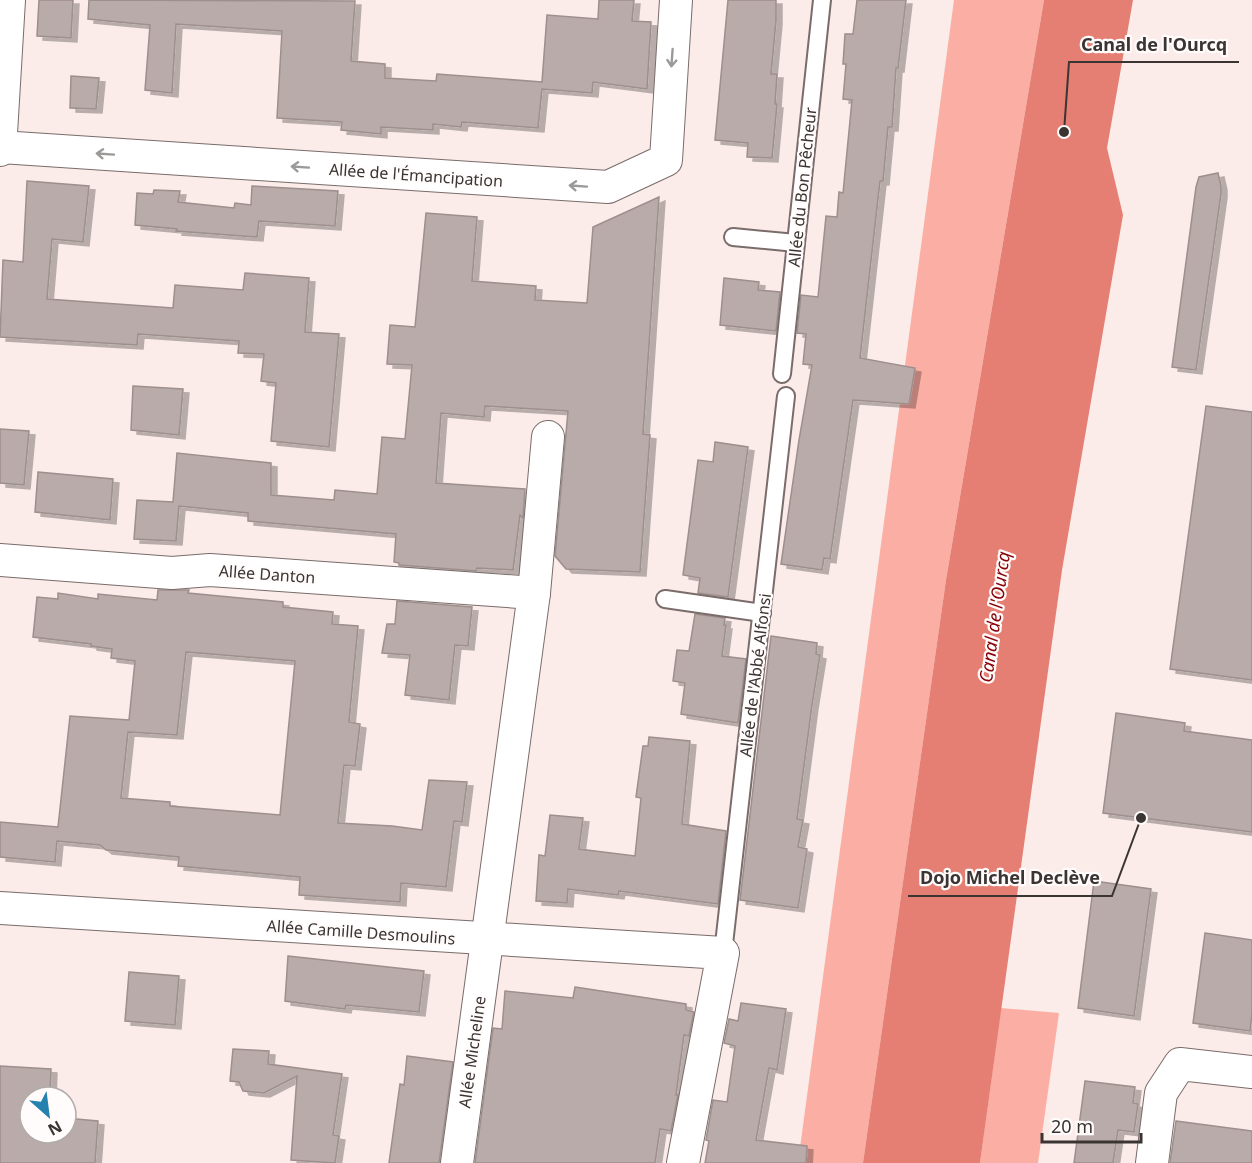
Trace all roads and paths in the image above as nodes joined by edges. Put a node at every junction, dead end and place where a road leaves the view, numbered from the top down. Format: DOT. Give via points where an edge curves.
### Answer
graph roads {
  1 [pos="9,0"];
  2 [pos="676,0"];
  3 [pos="822,0"];
  4 [pos="0,148"];
  5 [pos="733,237"];
  6 [pos="796,243"];
  7 [pos="782,374"];
  8 [pos="786,396"];
  9 [pos="548,437"];
  10 [pos="0,560"];
  11 [pos="534,593"];
  12 [pos="665,599"];
  13 [pos="762,614"];
  14 [pos="0,908"];
  15 [pos="488,940"];
  16 [pos="723,953"];
  17 [pos="1252,1072"];
  18 [pos="457,1163"];
  19 [pos="683,1163"];
  20 [pos="1152,1163"];
  1 -- 4 [label="street, Allée de l'Émancipation"];
  2 -- 4 [label="street, Allée de l'Émancipation, one-way" via="666,160 608,187"];
  3 -- 6 [label="lane, Allée du Bon Pêcheur"];
  5 -- 6 [label="lane"];
  6 -- 7 [label="lane, Allée du Bon Pêcheur"];
  8 -- 13 [label="lane, Allée de l'Abbé Alfonsi"];
  9 -- 11 [label="street"];
  10 -- 11 [label="street, Allée Danton"];
  11 -- 15 [label="street"];
  12 -- 13 [label="lane"];
  13 -- 16 [label="lane, Allée de l'Abbé Alfonsi"];
  14 -- 15 [label="street, Allée Camille Desmoulins"];
  15 -- 16 [label="street, Allée Camille Desmoulins"];
  15 -- 18 [label="street, Allée Micheline"];
  16 -- 19 [label="street"];
  17 -- 20 [label="street" via="1180,1064 1161,1094"];
}
